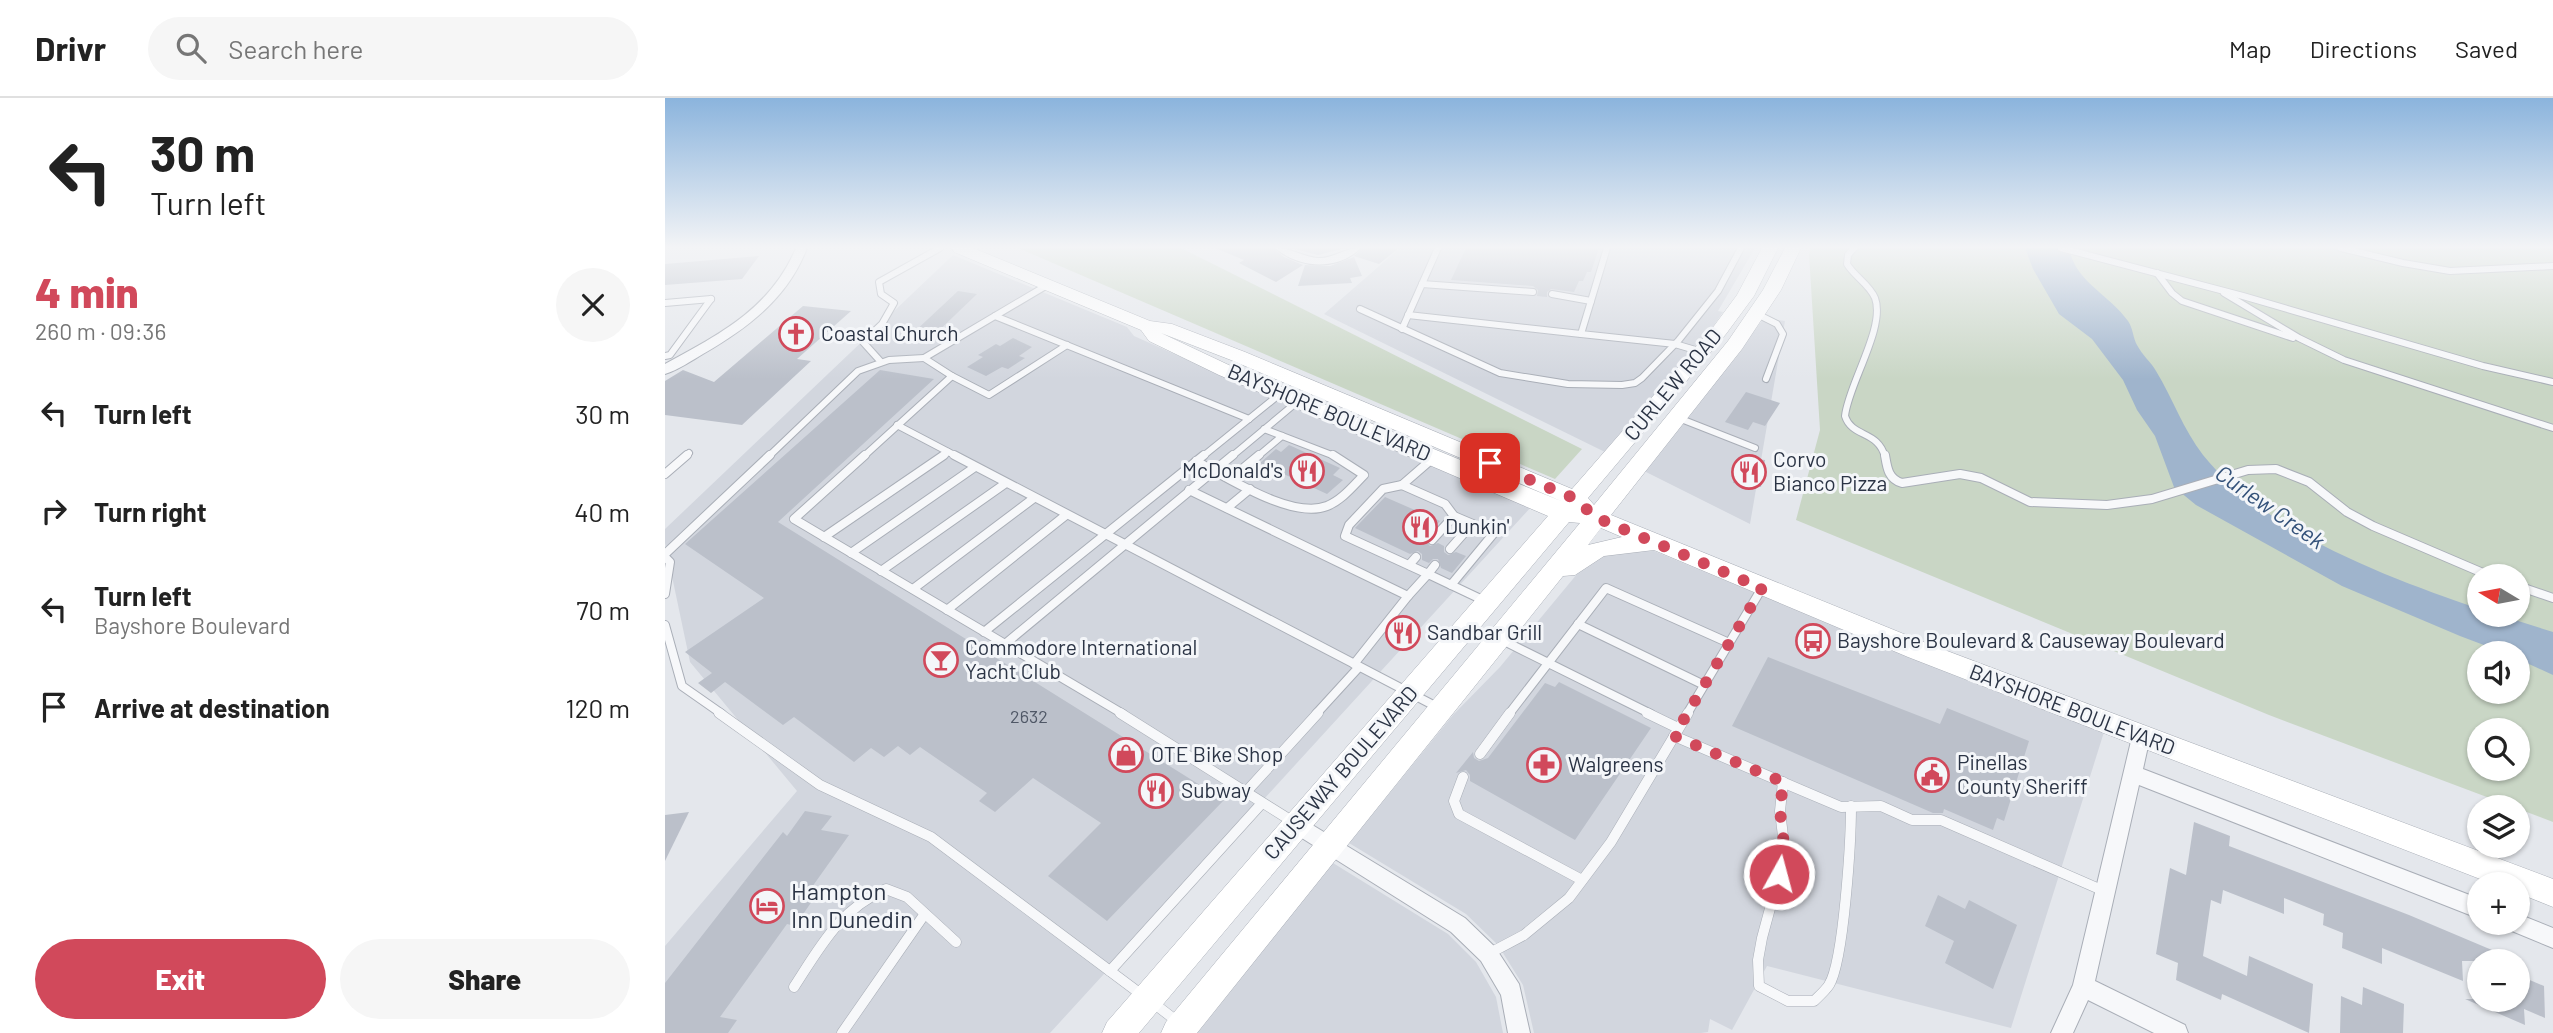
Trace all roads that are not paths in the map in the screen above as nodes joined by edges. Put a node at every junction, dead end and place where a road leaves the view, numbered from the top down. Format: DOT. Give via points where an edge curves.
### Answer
graph roads {
  1 [pos="776,292"];
  2 [pos="881,292"];
  3 [pos="1036,292"];
  4 [pos="1067,292"];
  5 [pos="1419,292"];
  6 [pos="1529,292"];
  7 [pos="1534,292"];
  8 [pos="1594,292"];
  9 [pos="1718,292"];
  10 [pos="1747,292"];
  11 [pos="1770,292"];
  12 [pos="1870,292"];
  13 [pos="2171,292"];
  14 [pos="2223,292"];
  15 [pos="2229,292"];
  16 [pos="1552,295"];
  17 [pos="1745,296"];
  18 [pos="1591,301"];
  19 [pos="665,303"];
  20 [pos="1360,309"];
  21 [pos="1757,314"];
  22 [pos="1408,315"];
  23 [pos="995,316"];
  24 [pos="1147,326"];
  25 [pos="1402,329"];
  26 [pos="1581,334"];
  27 [pos="2306,342"];
  28 [pos="1675,344"];
  29 [pos="1067,345"];
  30 [pos="1702,352"];
  31 [pos="691,355"];
  32 [pos="667,356"];
  33 [pos="924,358"];
  34 [pos="881,362"];
  35 [pos="665,370"];
  36 [pos="951,376"];
  37 [pos="1766,379"];
  38 [pos="2553,382"];
  39 [pos="1289,398"];
  40 [pos="1676,417"];
  41 [pos="1249,419"];
  42 [pos="897,425"];
  43 [pos="2553,428"];
  44 [pos="1264,429"];
  45 [pos="1282,436"];
  46 [pos="1755,448"];
  47 [pos="948,452"];
  48 [pos="689,453"];
  49 [pos="1434,457"];
  50 [pos="1196,461"];
  51 [pos="975,467"];
  52 [pos="1215,470"];
  53 [pos="665,474"];
  54 [pos="1230,479"];
  55 [pos="1006,483"];
  56 [pos="1402,485"];
  57 [pos="1249,489"];
  58 [pos="1189,490"];
  59 [pos="1034,498"];
  60 [pos="1227,508"];
  61 [pos="1577,511"];
  62 [pos="1066,515"];
  63 [pos="1454,516"];
  64 [pos="1472,524"];
  65 [pos="1105,535"];
  66 [pos="824,537"];
  67 [pos="1432,540"];
  68 [pos="1124,544"];
  69 [pos="1656,544"];
  70 [pos="1450,549"];
  71 [pos="851,553"];
  72 [pos="665,555"];
  73 [pos="1416,557"];
  74 [pos="1409,565"];
  75 [pos="1434,565"];
  76 [pos="2467,566"];
  77 [pos="881,571"];
  78 [pos="1428,573"];
  79 [pos="1451,585"];
  80 [pos="1762,588"];
  81 [pos="913,589"];
  82 [pos="2531,590"];
  83 [pos="665,594"];
  84 [pos="1408,596"];
  85 [pos="2553,598"];
  86 [pos="1488,602"];
  87 [pos="947,610"];
  88 [pos="1578,624"];
  89 [pos="665,625"];
  90 [pos="984,632"];
  91 [pos="1506,642"];
  92 [pos="1729,643"];
  93 [pos="1005,644"];
  94 [pos="1548,662"];
  95 [pos="1356,665"];
  96 [pos="1704,685"];
  97 [pos="1411,693"];
  98 [pos="1443,710"];
  99 [pos="1676,732"];
  100 [pos="2141,737"];
  101 [pos="1481,754"];
  102 [pos="2133,774"];
  103 [pos="1463,777"];
  104 [pos="1783,782"];
  105 [pos="1246,792"];
  106 [pos="1262,803"];
  107 [pos="1851,806"];
  108 [pos="1296,824"];
  109 [pos="1331,846"];
  110 [pos="1582,880"];
  111 [pos="2107,892"];
  112 [pos="2553,893"];
  113 [pos="2467,904"];
  114 [pos="924,915"];
  115 [pos="2530,929"];
  116 [pos="2553,938"];
  117 [pos="956,942"];
  118 [pos="1488,954"];
  119 [pos="1110,971"];
  120 [pos="2083,986"];
  121 [pos="794,987"];
  122 [pos="1147,999"];
  123 [pos="1180,1029"];
  124 [pos="842,1033"];
  125 [pos="1118,1033"];
  126 [pos="1519,1033"];
  127 [pos="2062,1033"];
  128 [pos="2177,1033"];
  1 -- 31 [label="street" via="740,326"];
  2 -- 34 [label="lane" via="894,303 882,324 863,342"];
  3 -- 23 [label="lane"];
  4 -- 24 [label="main road, BAYSHORE BOULEVARD"];
  5 -- 22 [label="lane"];
  6 -- 7 [label="lane"];
  8 -- 18 [label="lane"];
  9 -- 28 [label="lane"];
  10 -- 17 [label="main road, CURLEW ROAD"];
  11 -- 21 [label="main road, CURLEW ROAD"];
  12 -- 76 [label="lane" via="1876,304 1867,350 1845,417 1852,428 1880,443 1892,478 1907,483 1941,475 1970,475 1987,479 2019,499 2113,504 2156,498 2270,468 2294,473 2365,522"];
  13 -- 27 [label="lane" via="2182,301"];
  14 -- 27 [label="lane"];
  15 -- 38 [label="lane" via="2461,360"];
  16 -- 18 [label="lane"];
  17 -- 30 [label="main road, CURLEW ROAD"];
  17 -- 61 [label="main road" via="1730,334 1612,475 1600,497"];
  18 -- 26 [label="lane"];
  19 -- 32 [label="lane" via="711,299"];
  20 -- 25 [label="lane"];
  21 -- 37 [label="lane" via="1783,329 1784,338"];
  21 -- 40 [label="main road, CURLEW ROAD"];
  22 -- 25 [label="lane"];
  22 -- 26 [label="lane"];
  23 -- 29 [label="lane"];
  23 -- 33 [label="lane"];
  24 -- 39 [label="main road, BAYSHORE BOULEVARD" via="1155,337"];
  24 -- 61 [label="main road, BAYSHORE BOULEVARD" via="1166,328 1238,356"];
  25 -- 28 [label="lane" via="1500,373 1618,387 1638,382"];
  26 -- 28 [label="lane"];
  27 -- 43 [label="lane" via="2350,363"];
  28 -- 30 [label="lane"];
  29 -- 36 [label="lane" via="989,395"];
  29 -- 41 [label="lane"];
  30 -- 61 [label="main road, CURLEW ROAD"];
  31 -- 32 [label="lane"];
  31 -- 35 [label="street"];
  33 -- 34 [label="lane"];
  33 -- 36 [label="lane"];
  34 -- 72 [label="lane" via="858,371 840,387"];
  36 -- 42 [label="lane"];
  39 -- 41 [label="lane"];
  39 -- 44 [label="lane"];
  39 -- 49 [label="main road, BAYSHORE BOULEVARD"];
  40 -- 46 [label="lane"];
  40 -- 61 [label="main road, CURLEW ROAD"];
  41 -- 50 [label="lane"];
  42 -- 47 [label="lane"];
  42 -- 66 [label="lane" via="794,519"];
  44 -- 45 [label="lane"];
  44 -- 52 [label="lane"];
  45 -- 54 [label="lane"];
  45 -- 57 [label="lane" via="1350,462 1364,475 1342,497 1324,508 1309,510"];
  47 -- 51 [label="lane"];
  47 -- 66 [label="lane"];
  48 -- 53 [label="lane"];
  49 -- 56 [label="lane"];
  49 -- 61 [label="main road, BAYSHORE BOULEVARD"];
  50 -- 52 [label="lane"];
  50 -- 65 [label="lane"];
  51 -- 55 [label="lane"];
  51 -- 71 [label="lane"];
  52 -- 54 [label="lane"];
  52 -- 58 [label="lane"];
  54 -- 57 [label="lane"];
  55 -- 59 [label="lane"];
  55 -- 77 [label="lane"];
  56 -- 63 [label="lane" via="1445,504"];
  56 -- 74 [label="lane" via="1383,489 1349,525 1345,536"];
  57 -- 60 [label="lane"];
  58 -- 60 [label="lane"];
  58 -- 68 [label="lane"];
  59 -- 62 [label="lane"];
  59 -- 81 [label="lane"];
  60 -- 84 [label="lane"];
  61 -- 69 [label="main road, BAYSHORE BOULEVARD"];
  61 -- 86 [label="main road, CAUSEWAY BOULEVARD"];
  61 -- 98 [label="main road, CAUSEWAY BOULEVARD"];
  62 -- 65 [label="lane"];
  62 -- 87 [label="lane"];
  63 -- 64 [label="lane"];
  63 -- 67 [label="lane"];
  64 -- 70 [label="lane"];
  64 -- 79 [label="lane" via="1494,533"];
  65 -- 68 [label="lane"];
  65 -- 90 [label="lane"];
  66 -- 71 [label="lane"];
  68 -- 93 [label="lane"];
  68 -- 95 [label="lane"];
  69 -- 80 [label="main road, BAYSHORE BOULEVARD"];
  69 -- 91 [label="main road" via="1611,545 1579,557"];
  71 -- 77 [label="lane"];
  72 -- 83 [label="lane" via="670,562"];
  73 -- 74 [label="lane"];
  74 -- 78 [label="lane"];
  75 -- 78 [label="lane"];
  77 -- 81 [label="lane"];
  78 -- 79 [label="lane"];
  78 -- 84 [label="lane"];
  79 -- 86 [label="lane"];
  80 -- 92 [label="lane"];
  80 -- 100 [label="main road, BAYSHORE BOULEVARD"];
  81 -- 87 [label="lane"];
  82 -- 85 [label="lane"];
  84 -- 95 [label="lane"];
  86 -- 97 [label="main road, CAUSEWAY BOULEVARD"];
  87 -- 90 [label="lane"];
  88 -- 92 [label="lane" via="1606,588"];
  88 -- 94 [label="lane"];
  88 -- 96 [label="lane"];
  89 -- 119 [label="lane" via="682,686 820,785 931,837"];
  90 -- 93 [label="lane"];
  91 -- 94 [label="lane"];
  91 -- 98 [label="main road"];
  92 -- 96 [label="lane"];
  93 -- 105 [label="lane"];
  94 -- 99 [label="lane"];
  94 -- 101 [label="lane"];
  95 -- 97 [label="lane"];
  95 -- 105 [label="lane"];
  96 -- 99 [label="lane"];
  97 -- 98 [label="lane"];
  97 -- 108 [label="main road, CAUSEWAY BOULEVARD"];
  98 -- 109 [label="main road, CAUSEWAY BOULEVARD"];
  99 -- 104 [label="lane"];
  99 -- 110 [label="lane" via="1611,842"];
  100 -- 102 [label="street"];
  100 -- 112 [label="main road, BAYSHORE BOULEVARD"];
  102 -- 111 [label="street"];
  102 -- 113 [label="street"];
  103 -- 110 [label="lane" via="1454,801 1459,814"];
  104 -- 107 [label="lane" via="1841,807"];
  104 -- 107 [label="lane" via="1780,811 1785,853 1758,960 1759,986 1788,1002 1814,1001 1830,984 1849,858"];
  105 -- 106 [label="lane"];
  106 -- 108 [label="lane"];
  106 -- 119 [label="lane"];
  107 -- 111 [label="lane" via="1881,806 1912,820 1941,820"];
  108 -- 109 [label="street"];
  108 -- 122 [label="main road, CAUSEWAY BOULEVARD"];
  109 -- 118 [label="street" via="1458,925"];
  109 -- 123 [label="main road, CAUSEWAY BOULEVARD"];
  110 -- 118 [label="lane" via="1569,898 1524,935"];
  111 -- 120 [label="street"];
  114 -- 117 [label="lane"];
  114 -- 121 [label="lane" via="907,897 886,889 864,896 840,915"];
  114 -- 124 [label="lane"];
  115 -- 116 [label="street"];
  118 -- 126 [label="street" via="1511,992"];
  119 -- 122 [label="lane"];
  120 -- 127 [label="street"];
  120 -- 128 [label="street"];
  122 -- 123 [label="lane"];
  122 -- 125 [label="main road, CAUSEWAY BOULEVARD"];
}
